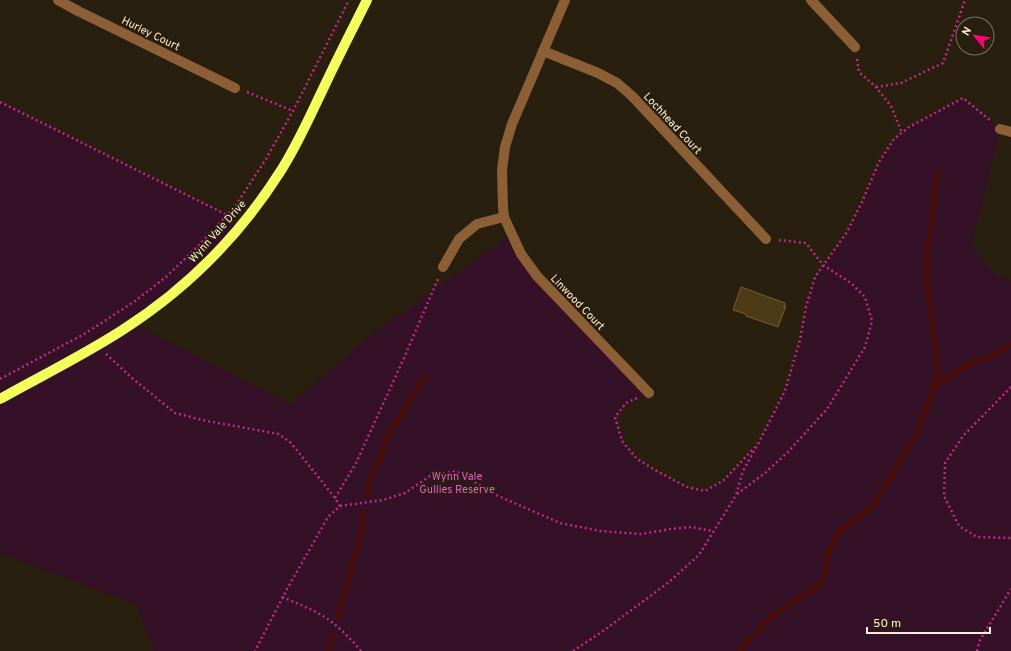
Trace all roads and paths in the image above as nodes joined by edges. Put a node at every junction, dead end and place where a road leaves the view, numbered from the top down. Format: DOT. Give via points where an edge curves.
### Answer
graph roads {
  1 [pos="58,0"];
  2 [pos="349,0"];
  3 [pos="367,0"];
  4 [pos="565,0"];
  5 [pos="811,0"];
  6 [pos="965,0"];
  7 [pos="855,47"];
  8 [pos="543,51"];
  9 [pos="876,87"];
  10 [pos="235,88"];
  11 [pos="0,102"];
  12 [pos="293,111"];
  13 [pos="1000,129"];
  14 [pos="1011,132"];
  15 [pos="902,133"];
  16 [pos="226,215"];
  17 [pos="504,217"];
  18 [pos="766,239"];
  19 [pos="823,265"];
  20 [pos="443,267"];
  21 [pos="96,346"];
  22 [pos="0,379"];
  23 [pos="1011,387"];
  24 [pos="649,393"];
  25 [pos="0,399"];
  26 [pos="758,444"];
  27 [pos="736,495"];
  28 [pos="335,498"];
  29 [pos="340,506"];
  30 [pos="713,531"];
  31 [pos="1011,538"];
  32 [pos="1011,589"];
  33 [pos="282,597"];
  34 [pos="255,651"];
  35 [pos="361,651"];
  36 [pos="573,651"];
  37 [pos="976,651"];
  1 -- 10 [label="street, Hurley Court"];
  2 -- 12 [label="path"];
  3 -- 21 [label="main road, Wynn Vale Drive" via="296,146 252,212 222,248 191,278 158,306"];
  4 -- 8 [label="street, Linwood Court"];
  5 -- 7 [label="street"];
  6 -- 9 [label="path" via="943,63 901,83"];
  7 -- 9 [label="path" via="859,72"];
  8 -- 17 [label="street, Linwood Court" via="505,146 502,170"];
  8 -- 18 [label="street, Lochhead Court" via="617,83"];
  9 -- 15 [label="path" via="891,106"];
  10 -- 12 [label="path"];
  11 -- 16 [label="path"];
  12 -- 16 [label="path" via="236,205"];
  13 -- 14 [label="street"];
  13 -- 15 [label="path" via="963,98"];
  15 -- 19 [label="path" via="894,139 879,162 847,232"];
  16 -- 22 [label="path" via="166,277 135,301 86,333"];
  17 -- 20 [label="street" via="477,224 459,239"];
  17 -- 24 [label="street, Linwood Court" via="521,254 536,276"];
  18 -- 19 [label="path" via="806,243"];
  19 -- 26 [label="path" via="815,277 784,392"];
  19 -- 27 [label="path" via="851,283 865,297 872,321 865,347 827,409 782,457"];
  20 -- 28 [label="path" via="356,463"];
  21 -- 25 [label="main road, Wynn Vale Drive"];
  21 -- 28 [label="path" via="175,413 279,434 291,443"];
  23 -- 31 [label="path" via="963,436 946,463 944,496 959,526 977,537"];
  24 -- 26 [label="path" via="626,403 615,417 622,441 637,459 687,487 705,491 724,480"];
  26 -- 27 [label="path" via="743,471"];
  27 -- 30 [label="path"];
  28 -- 29 [label="path"];
  29 -- 30 [label="path" via="383,500 405,493 430,476 456,471 496,495 560,523 600,531 641,534 692,526"];
  29 -- 33 [label="path" via="328,517"];
  30 -- 36 [label="path" via="699,555 669,582"];
  32 -- 37 [label="path"];
  33 -- 34 [label="path"];
  33 -- 35 [label="path" via="325,618 351,639"];
}
